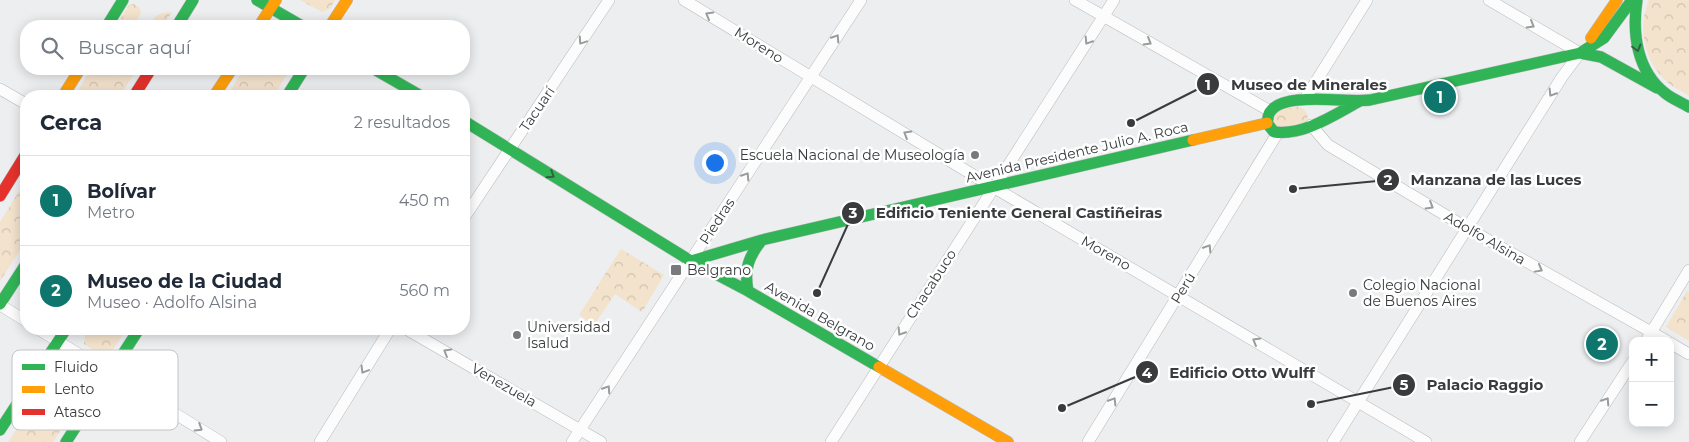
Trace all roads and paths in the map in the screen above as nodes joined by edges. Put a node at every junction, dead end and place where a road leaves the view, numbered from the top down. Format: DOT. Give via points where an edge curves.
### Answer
graph roads {
  1 [pos="123,0"];
  2 [pos="193,0"];
  3 [pos="257,0"];
  4 [pos="346,0"];
  5 [pos="609,0"];
  6 [pos="684,0"];
  7 [pos="861,0"];
  8 [pos="1075,0"];
  9 [pos="1114,0"];
  10 [pos="1367,0"];
  11 [pos="1489,0"];
  12 [pos="1617,0"];
  13 [pos="1632,0"];
  14 [pos="1636,0"];
  15 [pos="273,4"];
  16 [pos="1104,16"];
  17 [pos="111,20"];
  18 [pos="181,20"];
  19 [pos="263,20"];
  20 [pos="294,20"];
  21 [pos="334,20"];
  22 [pos="1580,53"];
  23 [pos="76,75"];
  24 [pos="147,75"];
  25 [pos="228,75"];
  26 [pos="300,75"];
  27 [pos="384,75"];
  28 [pos="811,76"];
  29 [pos="0,89"];
  30 [pos="66,90"];
  31 [pos="138,90"];
  32 [pos="218,90"];
  33 [pos="291,90"];
  34 [pos="411,90"];
  35 [pos="1665,93"];
  36 [pos="1305,99"];
  37 [pos="20,101"];
  38 [pos="1360,101"];
  39 [pos="1689,107"];
  40 [pos="1270,111"];
  41 [pos="1267,123"];
  42 [pos="470,125"];
  43 [pos="1311,125"];
  44 [pos="1277,134"];
  45 [pos="510,149"];
  46 [pos="20,164"];
  47 [pos="993,187"];
  48 [pos="0,196"];
  49 [pos="470,209"];
  50 [pos="1466,228"];
  51 [pos="762,240"];
  52 [pos="691,261"];
  53 [pos="1689,270"];
  54 [pos="20,273"];
  55 [pos="748,291"];
  56 [pos="1179,296"];
  57 [pos="0,304"];
  58 [pos="20,317"];
  59 [pos="48,335"];
  60 [pos="62,335"];
  61 [pos="136,335"];
  62 [pos="386,335"];
  63 [pos="416,335"];
  64 [pos="1649,336"];
  65 [pos="58,341"];
  66 [pos="1674,345"];
  67 [pos="52,350"];
  68 [pos="72,350"];
  69 [pos="126,350"];
  70 [pos="1689,354"];
  71 [pos="878,367"];
  72 [pos="1629,367"];
  73 [pos="1359,401"];
  74 [pos="12,412"];
  75 [pos="178,415"];
  76 [pos="0,430"];
  77 [pos="74,430"];
  78 [pos="580,430"];
  79 [pos="66,442"];
  80 [pos="221,442"];
  81 [pos="320,442"];
  82 [pos="572,442"];
  83 [pos="601,442"];
  84 [pos="831,442"];
  85 [pos="1008,442"];
  86 [pos="1088,442"];
  87 [pos="1333,442"];
  88 [pos="1426,442"];
  89 [pos="1580,442"];
  1 -- 17 [label="main road"];
  2 -- 18 [label="main road"];
  3 -- 15 [label="main road"];
  4 -- 21 [label="main road"];
  5 -- 45 [label="street, Tacuarí, one-way"];
  28 -- 6 [label="street, Moreno, one-way"];
  28 -- 7 [label="street, Piedras, one-way"];
  8 -- 16 [label="street"];
  9 -- 16 [label="street, Chacabuco"];
  10 -- 36 [label="street"];
  11 -- 22 [label="street, one-way"];
  12 -- 22 [label="main road"];
  13 -- 22 [label="main road" via="1604,38"];
  14 -- 35 [label="main road, one-way" via="1636,47 1643,64"];
  15 -- 19 [label="main road"];
  15 -- 20 [label="main road"];
  16 -- 40 [label="street, one-way"];
  16 -- 47 [label="street, Chacabuco, one-way"];
  22 -- 35 [label="main road" via="1601,57"];
  22 -- 38 [label="main road"];
  22 -- 50 [label="street, one-way"];
  23 -- 30 [label="main road"];
  24 -- 31 [label="main road"];
  25 -- 32 [label="main road"];
  26 -- 33 [label="main road"];
  27 -- 34 [label="main road"];
  47 -- 28 [label="street, Moreno, one-way"];
  52 -- 28 [label="street, Piedras, one-way"];
  29 -- 37 [label="street"];
  35 -- 39 [label="main road"];
  36 -- 38 [label="main road"];
  36 -- 40 [label="main road" via="1280,104"];
  36 -- 43 [label="main road" via="1314,109"];
  38 -- 43 [label="main road"];
  40 -- 41 [label="main road"];
  41 -- 44 [label="main road"];
  41 -- 47 [label="main road, Avenida Presidente Julio A. Roca"];
  42 -- 45 [label="main road, Avenida Belgrano"];
  43 -- 44 [label="main road" via="1294,133"];
  43 -- 50 [label="street, Adolfo Alsina, one-way" via="1328,144"];
  56 -- 44 [label="street, Perú, one-way"];
  45 -- 49 [label="street, Tacuarí"];
  45 -- 52 [label="main road, Avenida Belgrano, one-way"];
  46 -- 48 [label="main road"];
  47 -- 51 [label="main road, Avenida Presidente Julio A. Roca"];
  47 -- 56 [label="street, Moreno"];
  47 -- 71 [label="street, Chacabuco, one-way"];
  50 -- 64 [label="street, Adolfo Alsina, one-way"];
  50 -- 73 [label="street"];
  51 -- 52 [label="main road, Avenida Presidente Julio A. Roca"];
  51 -- 55 [label="main road" via="745,267"];
  52 -- 55 [label="main road, Avenida Belgrano"];
  78 -- 52 [label="street, Piedras, one-way"];
  53 -- 64 [label="street"];
  54 -- 57 [label="main road"];
  55 -- 71 [label="main road, Avenida Belgrano"];
  73 -- 56 [label="street, Moreno, one-way"];
  86 -- 56 [label="street, Perú, one-way"];
  57 -- 58 [label="street"];
  59 -- 65 [label="street"];
  60 -- 65 [label="main road"];
  61 -- 69 [label="main road"];
  62 -- 81 [label="street, one-way"];
  78 -- 63 [label="street, Venezuela, one-way"];
  65 -- 67 [label="main road"];
  65 -- 68 [label="street"];
  66 -- 70 [label="street"];
  71 -- 84 [label="street, Chacabuco"];
  71 -- 85 [label="main road, Avenida Belgrano"];
  89 -- 72 [label="street, one-way"];
  73 -- 87 [label="street"];
  73 -- 88 [label="street, Moreno"];
  74 -- 76 [label="main road"];
  75 -- 80 [label="street, one-way"];
  77 -- 79 [label="main road"];
  78 -- 82 [label="street, Piedras"];
  78 -- 83 [label="street, Venezuela"];
}
